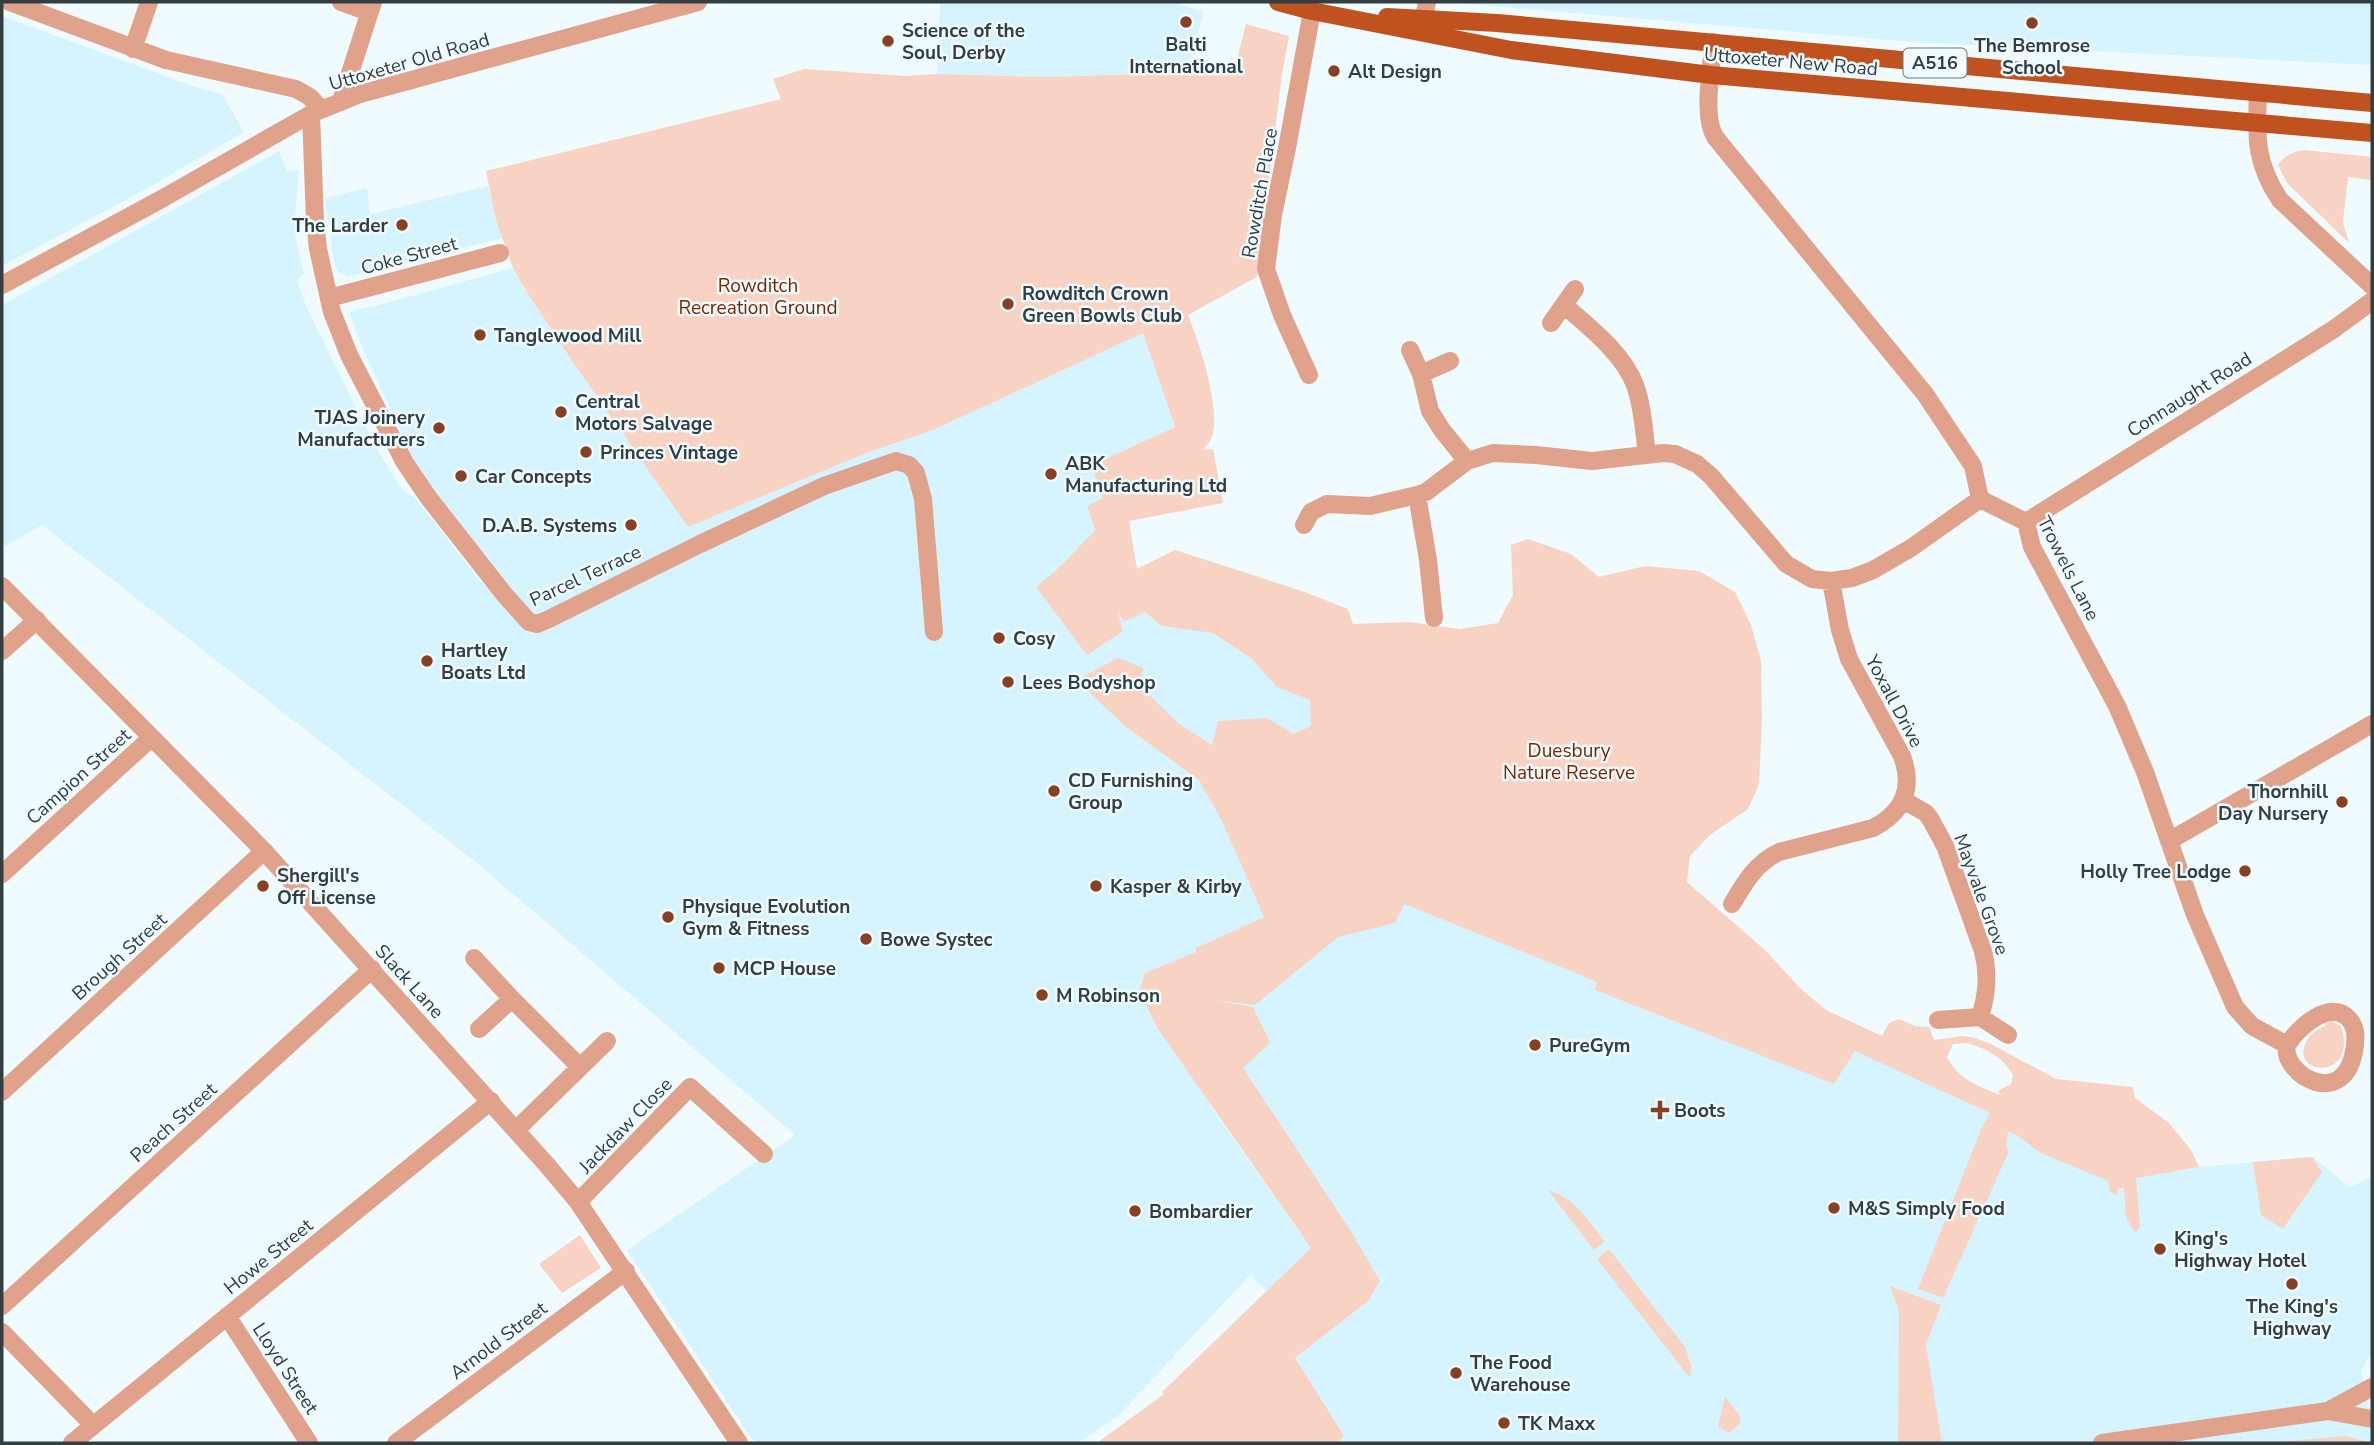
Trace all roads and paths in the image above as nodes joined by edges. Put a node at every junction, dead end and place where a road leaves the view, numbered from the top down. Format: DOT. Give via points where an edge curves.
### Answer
graph roads {
  1 [pos="10,2"];
  2 [pos="149,2"];
  3 [pos="341,2"];
  4 [pos="698,2"];
  5 [pos="1278,2"];
  6 [pos="371,7"];
  7 [pos="1312,11"];
  8 [pos="1424,17"];
  9 [pos="1713,42"];
  10 [pos="133,49"];
  11 [pos="1711,75"];
  12 [pos="2258,93"];
  13 [pos="341,101"];
  14 [pos="2372,103"];
  15 [pos="316,111"];
  16 [pos="2257,124"];
  17 [pos="2372,133"];
  18 [pos="500,253"];
  19 [pos="2,285"];
  20 [pos="2372,286"];
  21 [pos="1575,289"];
  22 [pos="329,298"];
  23 [pos="2372,301"];
  24 [pos="1564,305"];
  25 [pos="1551,323"];
  26 [pos="1410,350"];
  27 [pos="1450,361"];
  28 [pos="1309,374"];
  29 [pos="1421,374"];
  30 [pos="1647,455"];
  31 [pos="1467,461"];
  32 [pos="1417,495"];
  33 [pos="1980,499"];
  34 [pos="2026,522"];
  35 [pos="1304,525"];
  36 [pos="1831,581"];
  37 [pos="2,586"];
  38 [pos="1434,618"];
  39 [pos="37,620"];
  40 [pos="934,632"];
  41 [pos="2,651"];
  42 [pos="2372,724"];
  43 [pos="151,738"];
  44 [pos="1903,800"];
  45 [pos="2169,841"];
  46 [pos="264,851"];
  47 [pos="2,874"];
  48 [pos="1732,904"];
  49 [pos="474,958"];
  50 [pos="372,970"];
  51 [pos="512,999"];
  52 [pos="1980,1017"];
  53 [pos="1938,1020"];
  54 [pos="479,1030"];
  55 [pos="2008,1035"];
  56 [pos="607,1041"];
  57 [pos="2287,1045"];
  58 [pos="579,1066"];
  59 [pos="2,1092"];
  60 [pos="491,1101"];
  61 [pos="516,1130"];
  62 [pos="764,1154"];
  63 [pos="578,1202"];
  64 [pos="625,1271"];
  65 [pos="2,1306"];
  66 [pos="227,1316"];
  67 [pos="2,1332"];
  68 [pos="2372,1387"];
  69 [pos="2328,1411"];
  70 [pos="2372,1419"];
  71 [pos="93,1425"];
  72 [pos="72,1443"];
  73 [pos="309,1443"];
  74 [pos="396,1443"];
  75 [pos="739,1443"];
  76 [pos="2102,1443"];
  1 -- 10 [label="street"];
  2 -- 10 [label="street"];
  3 -- 6 [label="street"];
  4 -- 13 [label="street, Uttoxeter Old Road"];
  5 -- 7 [label="main road, Uttoxeter New Road / A516"];
  6 -- 13 [label="street"];
  7 -- 8 [label="main road, Uttoxeter New Road / A516" via="1335,16"];
  7 -- 28 [label="street, Rowditch Place" via="1266,269"];
  8 -- 9 [label="main road, Uttoxeter New Road / A516"];
  8 -- 11 [label="main road, Uttoxeter New Road / A516" via="1511,50"];
  9 -- 11 [label="street"];
  9 -- 12 [label="main road, Uttoxeter New Road / A516"];
  10 -- 15 [label="street" via="296,89 310,97"];
  11 -- 16 [label="main road, Uttoxeter New Road / A516"];
  11 -- 33 [label="street" via="1708,115 1715,137 1925,394 1973,466"];
  12 -- 14 [label="main road, Uttoxeter New Road / A516"];
  12 -- 16 [label="street"];
  13 -- 15 [label="street, Uttoxeter Old Road"];
  15 -- 19 [label="street, Uttoxeter Old Road"];
  15 -- 22 [label="street, Parcel Terrace" via="314,221"];
  16 -- 17 [label="main road, Uttoxeter New Road / A516"];
  16 -- 20 [label="street" via="2262,166 2280,200"];
  18 -- 22 [label="street, Coke Street"];
  21 -- 24 [label="street"];
  22 -- 40 [label="street, Parcel Terrace" via="349,355 411,472 529,622 549,619 824,486 896,461 909,464 916,473 923,499"];
  23 -- 34 [label="street, Connaught Road"];
  24 -- 25 [label="street"];
  24 -- 30 [label="street" via="1633,379"];
  26 -- 29 [label="street"];
  27 -- 29 [label="street"];
  29 -- 31 [label="street" via="1430,411"];
  30 -- 31 [label="street" via="1592,461 1493,453"];
  30 -- 36 [label="street" via="1675,454 1697,464 1786,564 1812,579"];
  31 -- 32 [label="street"];
  32 -- 35 [label="street" via="1370,506 1327,504 1311,512"];
  32 -- 38 [label="street"];
  33 -- 34 [label="street, Trowels Lane"];
  33 -- 36 [label="street" via="1873,570"];
  34 -- 45 [label="street, Trowels Lane" via="2032,547 2117,706"];
  36 -- 44 [label="street, Yoxall Drive" via="1849,659 1908,771"];
  37 -- 39 [label="street, Slack Lane"];
  39 -- 41 [label="street"];
  39 -- 43 [label="street, Slack Lane"];
  42 -- 45 [label="street"];
  43 -- 46 [label="street, Slack Lane"];
  43 -- 47 [label="street, Campion Street"];
  44 -- 48 [label="street" via="1886,821 1872,828 1768,857"];
  44 -- 52 [label="street, Mayvale Grove" via="1927,813 1945,846 1983,951 1987,982"];
  45 -- 57 [label="street, Trowels Lane" via="2235,1007 2252,1026"];
  46 -- 50 [label="street, Slack Lane"];
  46 -- 59 [label="street, Brough Street"];
  49 -- 51 [label="street"];
  50 -- 60 [label="street, Slack Lane"];
  50 -- 65 [label="street, Peach Street"];
  51 -- 54 [label="street"];
  51 -- 58 [label="street"];
  52 -- 53 [label="street"];
  52 -- 55 [label="street"];
  56 -- 58 [label="street"];
  58 -- 61 [label="street"];
  60 -- 61 [label="street, Slack Lane"];
  60 -- 66 [label="street, Howe Street"];
  61 -- 63 [label="street, Slack Lane"];
  62 -- 63 [label="street, Jackdaw Close" via="691,1087"];
  63 -- 64 [label="street, Slack Lane"];
  64 -- 74 [label="street, Arnold Street"];
  64 -- 75 [label="street, Slack Lane"];
  66 -- 71 [label="street, Howe Street"];
  66 -- 73 [label="street, Lloyd Street"];
  67 -- 71 [label="street"];
  68 -- 69 [label="street"];
  69 -- 70 [label="street"];
  69 -- 76 [label="street"];
  71 -- 72 [label="street, Howe Street"];
}
